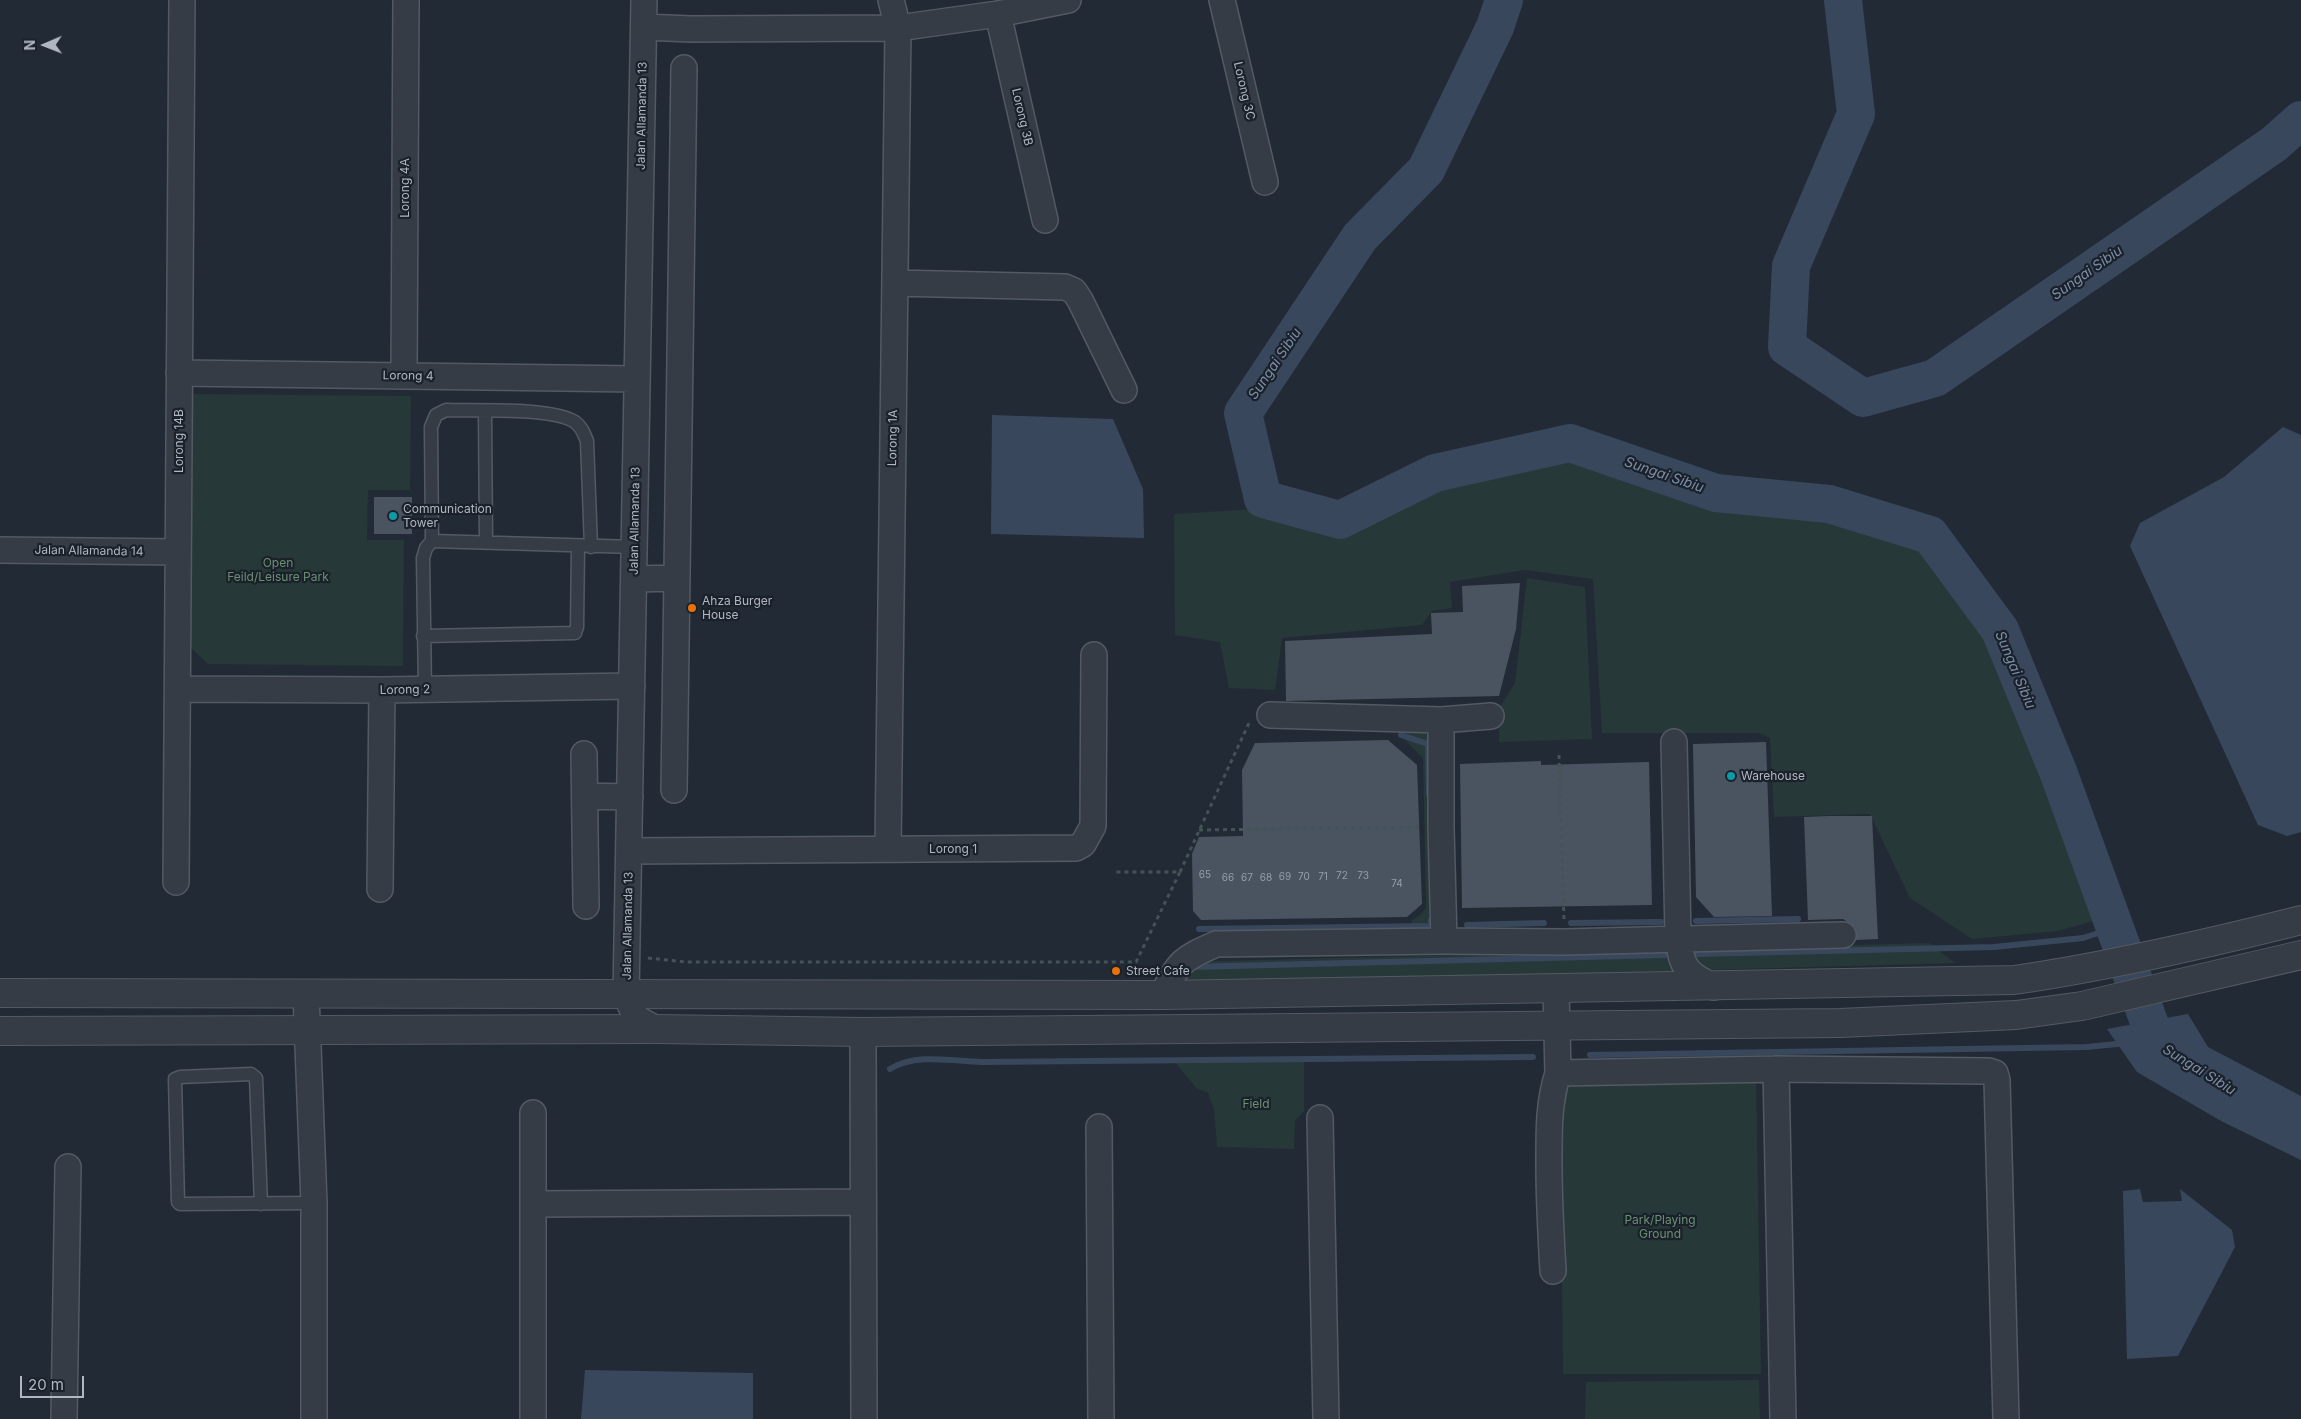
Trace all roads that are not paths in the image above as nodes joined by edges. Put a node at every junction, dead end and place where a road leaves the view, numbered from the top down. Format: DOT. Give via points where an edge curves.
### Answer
graph roads {
  1 [pos="182,0"];
  2 [pos="406,0"];
  3 [pos="644,0"];
  4 [pos="891,0"];
  5 [pos="1068,0"];
  6 [pos="1222,0"];
  7 [pos="998,14"];
  8 [pos="644,27"];
  9 [pos="898,28"];
  10 [pos="684,68"];
  11 [pos="1265,182"];
  12 [pos="683,191"];
  13 [pos="641,193"];
  14 [pos="1045,220"];
  15 [pos="895,283"];
  16 [pos="180,373"];
  17 [pos="404,376"];
  18 [pos="637,379"];
  19 [pos="1124,390"];
  20 [pos="485,412"];
  21 [pos="432,541"];
  22 [pos="486,544"];
  23 [pos="584,547"];
  24 [pos="635,547"];
  25 [pos="0,550"];
  26 [pos="178,552"];
  27 [pos="677,578"];
  28 [pos="634,579"];
  29 [pos="423,636"];
  30 [pos="1094,655"];
  31 [pos="632,686"];
  32 [pos="178,689"];
  33 [pos="382,690"];
  34 [pos="424,690"];
  35 [pos="1262,715"];
  36 [pos="1491,716"];
  37 [pos="1441,720"];
  38 [pos="1674,742"];
  39 [pos="584,754"];
  40 [pos="674,790"];
  41 [pos="585,796"];
  42 [pos="630,797"];
  43 [pos="888,849"];
  44 [pos="629,851"];
  45 [pos="176,882"];
  46 [pos="380,889"];
  47 [pos="586,906"];
  48 [pos="2301,920"];
  49 [pos="1843,935"];
  50 [pos="1678,937"];
  51 [pos="1444,941"];
  52 [pos="2291,958"];
  53 [pos="1714,987"];
  54 [pos="1556,990"];
  55 [pos="0,993"];
  56 [pos="306,994"];
  57 [pos="626,995"];
  58 [pos="1163,995"];
  59 [pos="1559,1024"];
  60 [pos="656,1029"];
  61 [pos="308,1030"];
  62 [pos="0,1031"];
  63 [pos="863,1032"];
  64 [pos="1776,1068"];
  65 [pos="1558,1073"];
  66 [pos="533,1113"];
  67 [pos="1320,1118"];
  68 [pos="1099,1128"];
  69 [pos="68,1166"];
  70 [pos="862,1202"];
  71 [pos="314,1203"];
  72 [pos="262,1204"];
  73 [pos="534,1204"];
  74 [pos="1553,1271"];
  75 [pos="64,1419"];
  76 [pos="314,1419"];
  77 [pos="533,1419"];
  78 [pos="864,1419"];
  79 [pos="1101,1419"];
  80 [pos="1326,1419"];
  81 [pos="1783,1419"];
  82 [pos="2006,1419"];
  1 -- 16 [label="street, Lorong 14B"];
  2 -- 17 [label="street, Lorong 4A"];
  3 -- 8 [label="street, Jalan Allamanda 13"];
  4 -- 9 [label="street, Lorong 1A"];
  5 -- 7 [label="street"];
  6 -- 11 [label="street, Lorong 3C"];
  7 -- 9 [label="street"];
  7 -- 14 [label="street, Lorong 3B"];
  8 -- 9 [label="street"];
  8 -- 13 [label="street, Jalan Allamanda 13"];
  9 -- 15 [label="street, Lorong 1A"];
  10 -- 12 [label="street"];
  12 -- 13 [label="street"];
  12 -- 27 [label="street"];
  13 -- 18 [label="street, Jalan Allamanda 13"];
  15 -- 19 [label="street" via="1065,287 1074,291"];
  15 -- 43 [label="street, Lorong 1A"];
  16 -- 17 [label="street, Lorong 4"];
  16 -- 26 [label="street, Lorong 14B"];
  17 -- 18 [label="street, Lorong 4"];
  18 -- 24 [label="street, Jalan Allamanda 13"];
  20 -- 21 [label="lane" via="446,410 436,415 432,427"];
  20 -- 22 [label="lane"];
  20 -- 23 [label="lane" via="554,414 575,422 583,430 587,441"];
  21 -- 22 [label="lane"];
  21 -- 29 [label="lane" via="423,558"];
  22 -- 23 [label="lane"];
  23 -- 24 [label="lane"];
  23 -- 29 [label="lane" via="575,633"];
  24 -- 28 [label="street, Jalan Allamanda 13"];
  25 -- 26 [label="street, Jalan Allamanda 14"];
  26 -- 32 [label="street, Lorong 14B"];
  27 -- 28 [label="street"];
  27 -- 40 [label="street"];
  28 -- 31 [label="street, Jalan Allamanda 13"];
  29 -- 34 [label="lane"];
  30 -- 43 [label="street, Lorong 1" via="1093,826 1083,844 1076,848"];
  31 -- 34 [label="street, Lorong 2"];
  31 -- 42 [label="street, Jalan Allamanda 13"];
  32 -- 33 [label="street, Lorong 2"];
  32 -- 45 [label="street, Lorong 14B"];
  33 -- 34 [label="street, Lorong 2"];
  33 -- 46 [label="street"];
  35 -- 37 [label="street"];
  36 -- 37 [label="street"];
  37 -- 51 [label="street"];
  38 -- 50 [label="street"];
  39 -- 41 [label="street"];
  41 -- 42 [label="street"];
  41 -- 47 [label="street"];
  42 -- 44 [label="street, Jalan Allamanda 13"];
  43 -- 44 [label="street, Lorong 1"];
  44 -- 57 [label="street, Jalan Allamanda 13"];
  48 -- 53 [label="street" via="2076,971 2014,980"];
  49 -- 50 [label="street"];
  50 -- 51 [label="street" via="1564,942"];
  50 -- 53 [label="street" via="1681,961 1688,971"];
  51 -- 58 [label="street" via="1216,944 1184,959"];
  52 -- 59 [label="street" via="2082,1006 2016,1015 1840,1023"];
  53 -- 54 [label="street"];
  54 -- 58 [label="street"];
  54 -- 59 [label="street"];
  55 -- 56 [label="street"];
  56 -- 57 [label="street"];
  56 -- 61 [label="street"];
  57 -- 58 [label="street"];
  57 -- 60 [label="street, Jalan Allamanda 13" via="636,1018"];
  59 -- 63 [label="street"];
  59 -- 65 [label="street"];
  60 -- 61 [label="street"];
  60 -- 63 [label="street"];
  61 -- 62 [label="street"];
  61 -- 71 [label="street"];
  63 -- 70 [label="street"];
  64 -- 65 [label="street"];
  64 -- 81 [label="street"];
  64 -- 82 [label="street" via="1989,1071 1995,1074 1998,1080"];
  65 -- 74 [label="street" via="1551,1094 1549,1116"];
  66 -- 73 [label="street"];
  67 -- 80 [label="street"];
  68 -- 79 [label="street"];
  69 -- 75 [label="street"];
  70 -- 73 [label="street"];
  70 -- 78 [label="street"];
  71 -- 72 [label="lane"];
  71 -- 76 [label="street"];
  72 -- 72 [label="lane" via="256,1078 251,1074 175,1079 178,1202 183,1205"];
  73 -- 77 [label="street"];
}
